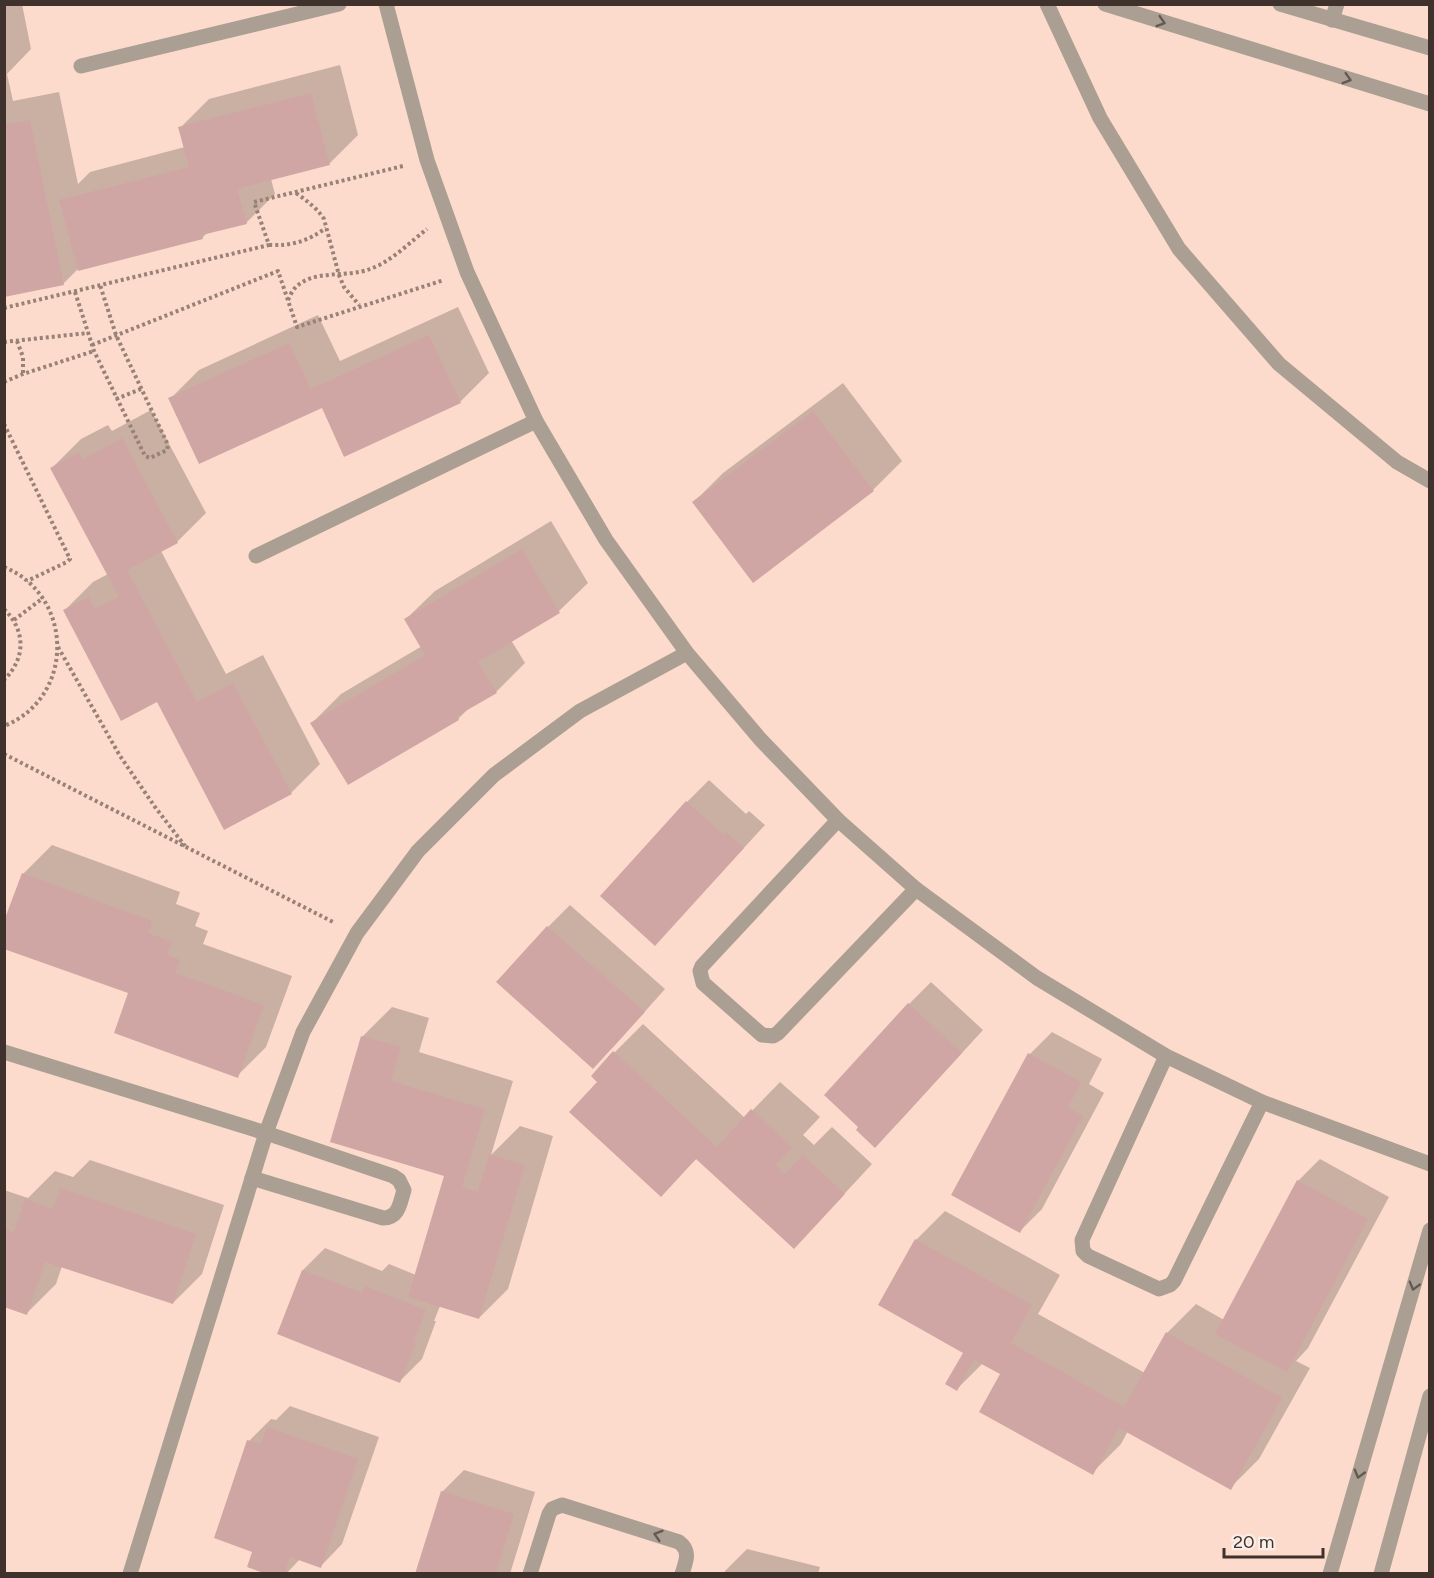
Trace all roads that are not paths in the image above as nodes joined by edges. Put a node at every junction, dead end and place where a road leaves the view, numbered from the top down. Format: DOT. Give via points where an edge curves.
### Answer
graph roads {
  1 [pos="339,4"];
  2 [pos="386,4"];
  3 [pos="1047,4"];
  4 [pos="1105,4"];
  5 [pos="1280,4"];
  6 [pos="1337,4"];
  7 [pos="1332,20"];
  8 [pos="1430,35"];
  9 [pos="1423,46"];
  10 [pos="81,66"];
  11 [pos="1430,104"];
  12 [pos="536,421"];
  13 [pos="1430,481"];
  14 [pos="256,556"];
  15 [pos="687,653"];
  16 [pos="838,820"];
  17 [pos="916,889"];
  18 [pos="4,1052"];
  19 [pos="1166,1056"];
  20 [pos="1262,1102"];
  21 [pos="266,1133"];
  22 [pos="1430,1164"];
  23 [pos="252,1178"];
  24 [pos="1430,1230"];
  25 [pos="1430,1396"];
  26 [pos="130,1574"];
  27 [pos="530,1574"];
  28 [pos="682,1574"];
  29 [pos="1330,1574"];
  30 [pos="1381,1574"];
  1 -- 10 [label="street"];
  2 -- 12 [label="street" via="427,160 446,214 467,272"];
  3 -- 13 [label="street" via="1100,118 1179,249 1279,364 1397,462"];
  4 -- 11 [label="street, one-way"];
  5 -- 7 [label="street"];
  6 -- 7 [label="street"];
  7 -- 9 [label="street"];
  8 -- 9 [label="street"];
  12 -- 14 [label="street"];
  12 -- 15 [label="street" via="606,540"];
  15 -- 16 [label="street" via="760,739"];
  15 -- 21 [label="street" via="580,711 494,775 418,851 357,933 303,1032"];
  16 -- 17 [label="street"];
  16 -- 17 [label="street" via="702,966 703,983 762,1035 773,1035"];
  17 -- 19 [label="street" via="1037,978"];
  18 -- 21 [label="street"];
  19 -- 20 [label="street"];
  19 -- 20 [label="street" via="1082,1240 1081,1246 1088,1256 1159,1289 1170,1286"];
  20 -- 22 [label="street"];
  21 -- 23 [label="street"];
  21 -- 23 [label="street" via="393,1176 404,1190 398,1210 383,1218"];
  23 -- 26 [label="street"];
  24 -- 29 [label="street, one-way"];
  25 -- 30 [label="street"];
  28 -- 27 [label="street, one-way" via="687,1551 679,1542 562,1505 549,1515"];
}
